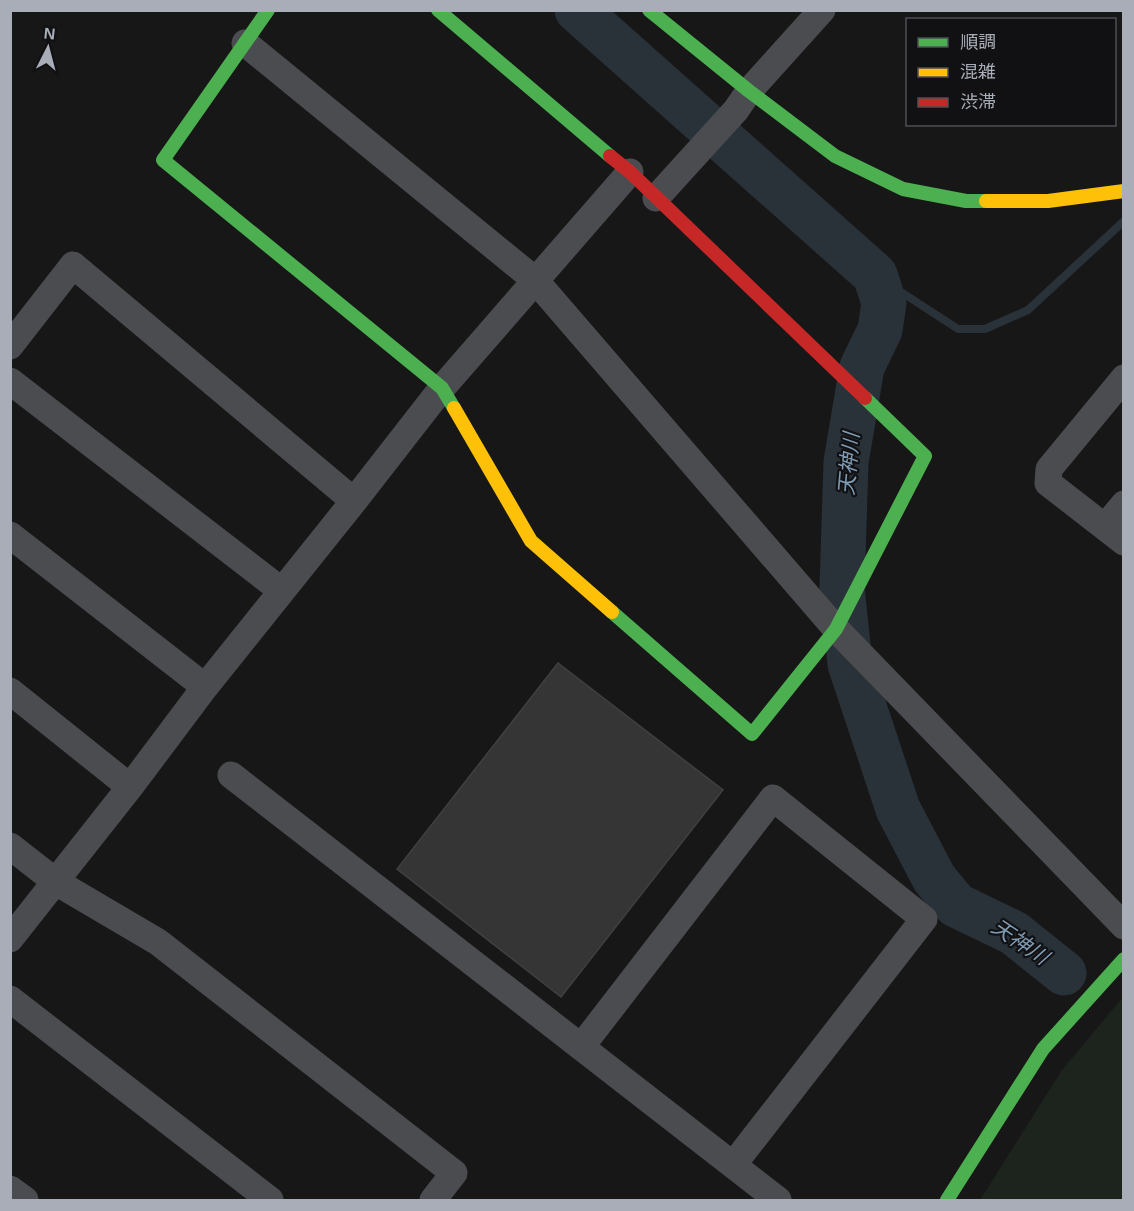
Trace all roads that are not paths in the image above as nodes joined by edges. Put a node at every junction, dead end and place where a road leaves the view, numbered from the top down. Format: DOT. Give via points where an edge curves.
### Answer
graph roads {
  1 [pos="268,10"];
  2 [pos="438,10"];
  3 [pos="649,10"];
  4 [pos="822,10"];
  5 [pos="245,43"];
  6 [pos="749,91"];
  7 [pos="630,171"];
  8 [pos="1124,191"];
  9 [pos="656,198"];
  10 [pos="535,280"];
  11 [pos="10,346"];
  12 [pos="1124,378"];
  13 [pos="10,381"];
  14 [pos="442,388"];
  15 [pos="354,501"];
  16 [pos="1124,504"];
  17 [pos="10,535"];
  18 [pos="1114,535"];
  19 [pos="282,591"];
  20 [pos="836,629"];
  21 [pos="205,687"];
  22 [pos="10,691"];
  23 [pos="231,775"];
  24 [pos="130,787"];
  25 [pos="10,846"];
  26 [pos="56,882"];
  27 [pos="1124,926"];
  28 [pos="10,939"];
  29 [pos="1124,959"];
  30 [pos="10,999"];
  31 [pos="581,1047"];
  32 [pos="733,1165"];
  33 [pos="10,1189"];
  34 [pos="25,1200"];
  35 [pos="270,1200"];
  36 [pos="433,1200"];
  37 [pos="778,1200"];
  38 [pos="947,1200"];
  1 -- 5 [label="street"];
  2 -- 7 [label="street"];
  3 -- 6 [label="street"];
  4 -- 6 [label="street"];
  5 -- 10 [label="street"];
  5 -- 14 [label="street" via="162,160"];
  6 -- 8 [label="street" via="836,156 903,189 966,201 1048,201"];
  6 -- 9 [label="street"];
  7 -- 9 [label="street"];
  7 -- 10 [label="street"];
  9 -- 20 [label="street" via="925,456"];
  10 -- 14 [label="street"];
  10 -- 20 [label="street"];
  11 -- 15 [label="street" via="73,265"];
  12 -- 18 [label="street" via="1049,469 1048,483"];
  13 -- 19 [label="street"];
  14 -- 15 [label="street"];
  14 -- 20 [label="street" via="531,541 752,734"];
  15 -- 19 [label="street"];
  16 -- 18 [label="street"];
  17 -- 21 [label="street"];
  19 -- 21 [label="street"];
  20 -- 27 [label="street"];
  21 -- 24 [label="street"];
  22 -- 24 [label="street"];
  23 -- 31 [label="street"];
  24 -- 26 [label="street"];
  25 -- 26 [label="street"];
  26 -- 28 [label="street"];
  26 -- 36 [label="street" via="158,942 454,1173"];
  29 -- 38 [label="street" via="1044,1049"];
  30 -- 35 [label="street"];
  31 -- 32 [label="street"];
  31 -- 32 [label="street" via="773,798 924,920"];
  32 -- 37 [label="street"];
  33 -- 34 [label="street"];
}
